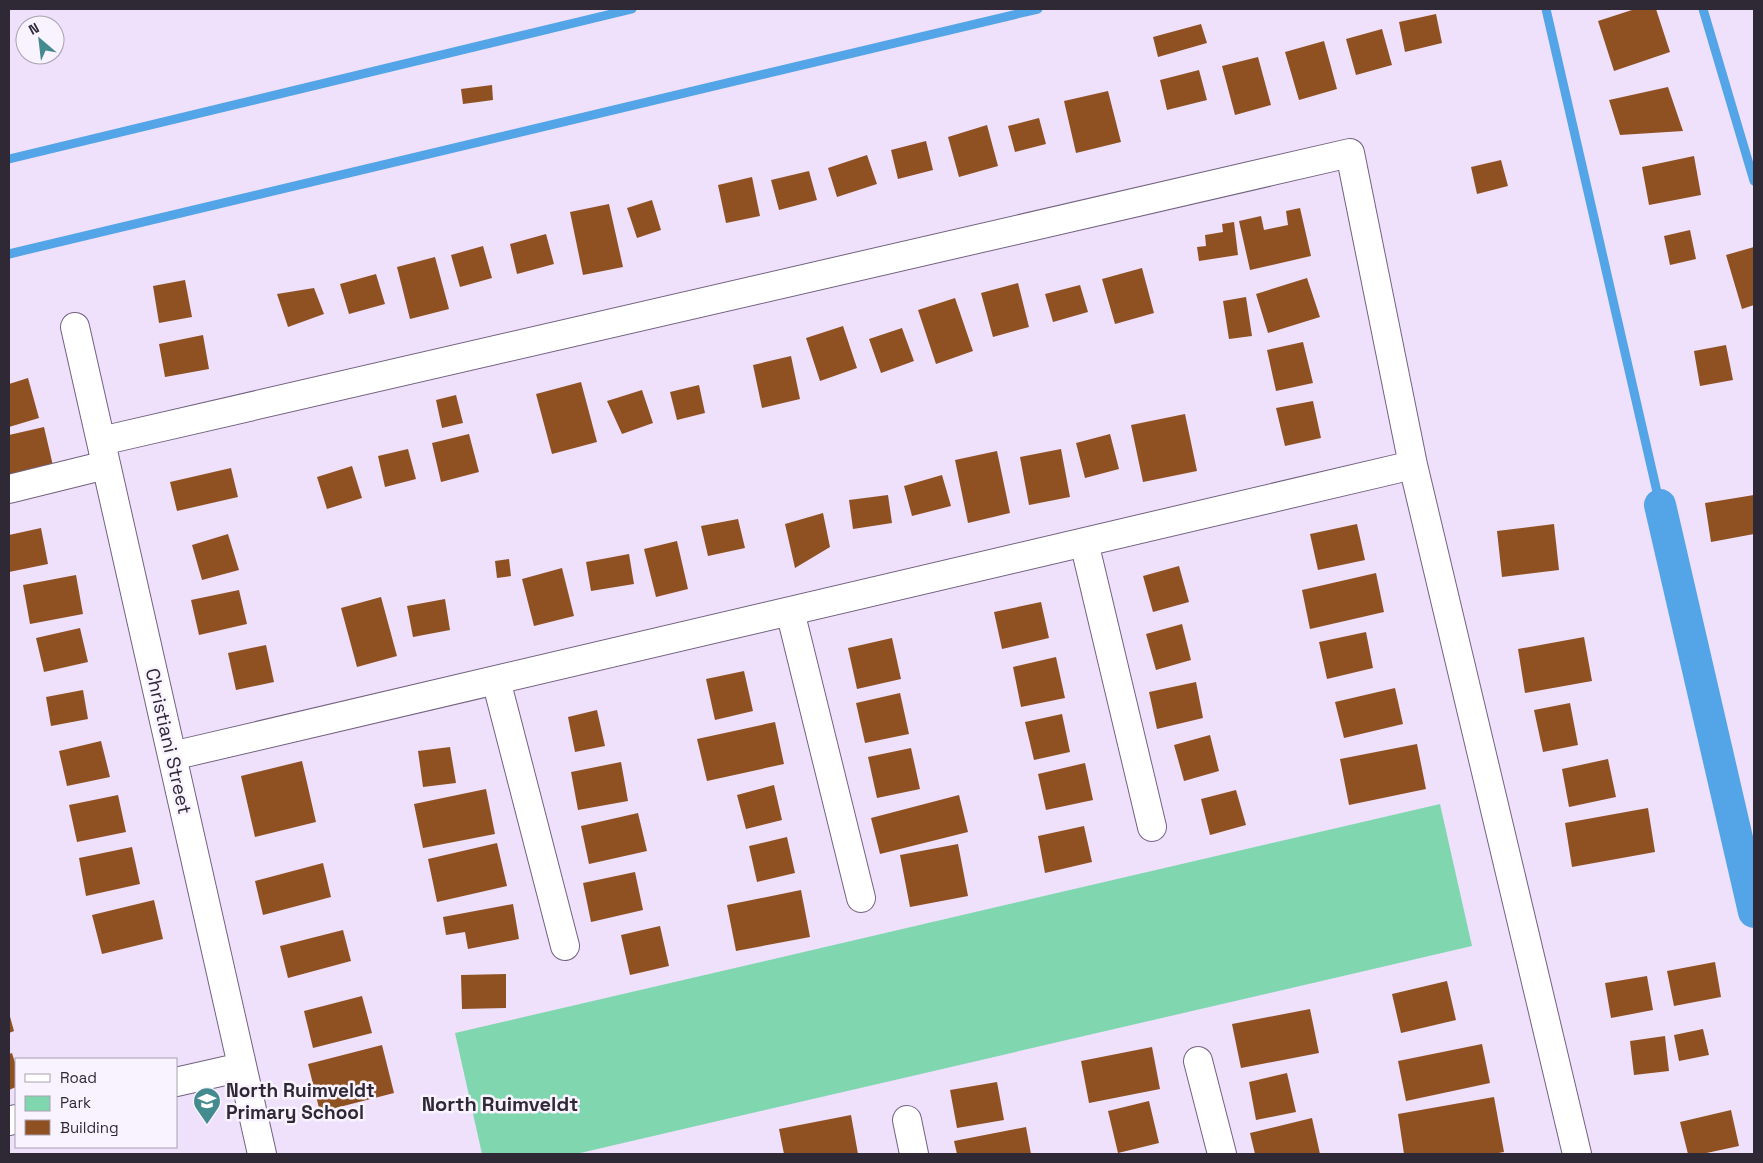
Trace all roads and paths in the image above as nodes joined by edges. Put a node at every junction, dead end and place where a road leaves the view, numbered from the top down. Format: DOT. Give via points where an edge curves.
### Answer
graph roads {
  1 [pos="75,327"];
  2 [pos="104,453"];
  3 [pos="1413,465"];
  4 [pos="9,489"];
  5 [pos="1084,542"];
  6 [pos="790,611"];
  7 [pos="496,680"];
  8 [pos="172,756"];
  9 [pos="1152,827"];
  10 [pos="861,898"];
  11 [pos="565,946"];
  12 [pos="1198,1061"];
  13 [pos="242,1067"];
  14 [pos="178,1082"];
  15 [pos="907,1120"];
  16 [pos="262,1154"];
  17 [pos="914,1154"];
  18 [pos="1222,1154"];
  19 [pos="1577,1154"];
  1 -- 2 [label="street, Christiani Street"];
  2 -- 3 [label="street" via="1350,153"];
  2 -- 4 [label="street"];
  2 -- 8 [label="street, Christiani Street"];
  3 -- 5 [label="street"];
  3 -- 19 [label="street"];
  5 -- 6 [label="street"];
  5 -- 9 [label="street"];
  6 -- 7 [label="street"];
  6 -- 10 [label="street"];
  7 -- 8 [label="street"];
  7 -- 11 [label="street"];
  8 -- 13 [label="street, Christiani Street"];
  12 -- 18 [label="street"];
  13 -- 14 [label="street"];
  13 -- 16 [label="street, Christiani Street"];
  15 -- 17 [label="street"];
}
